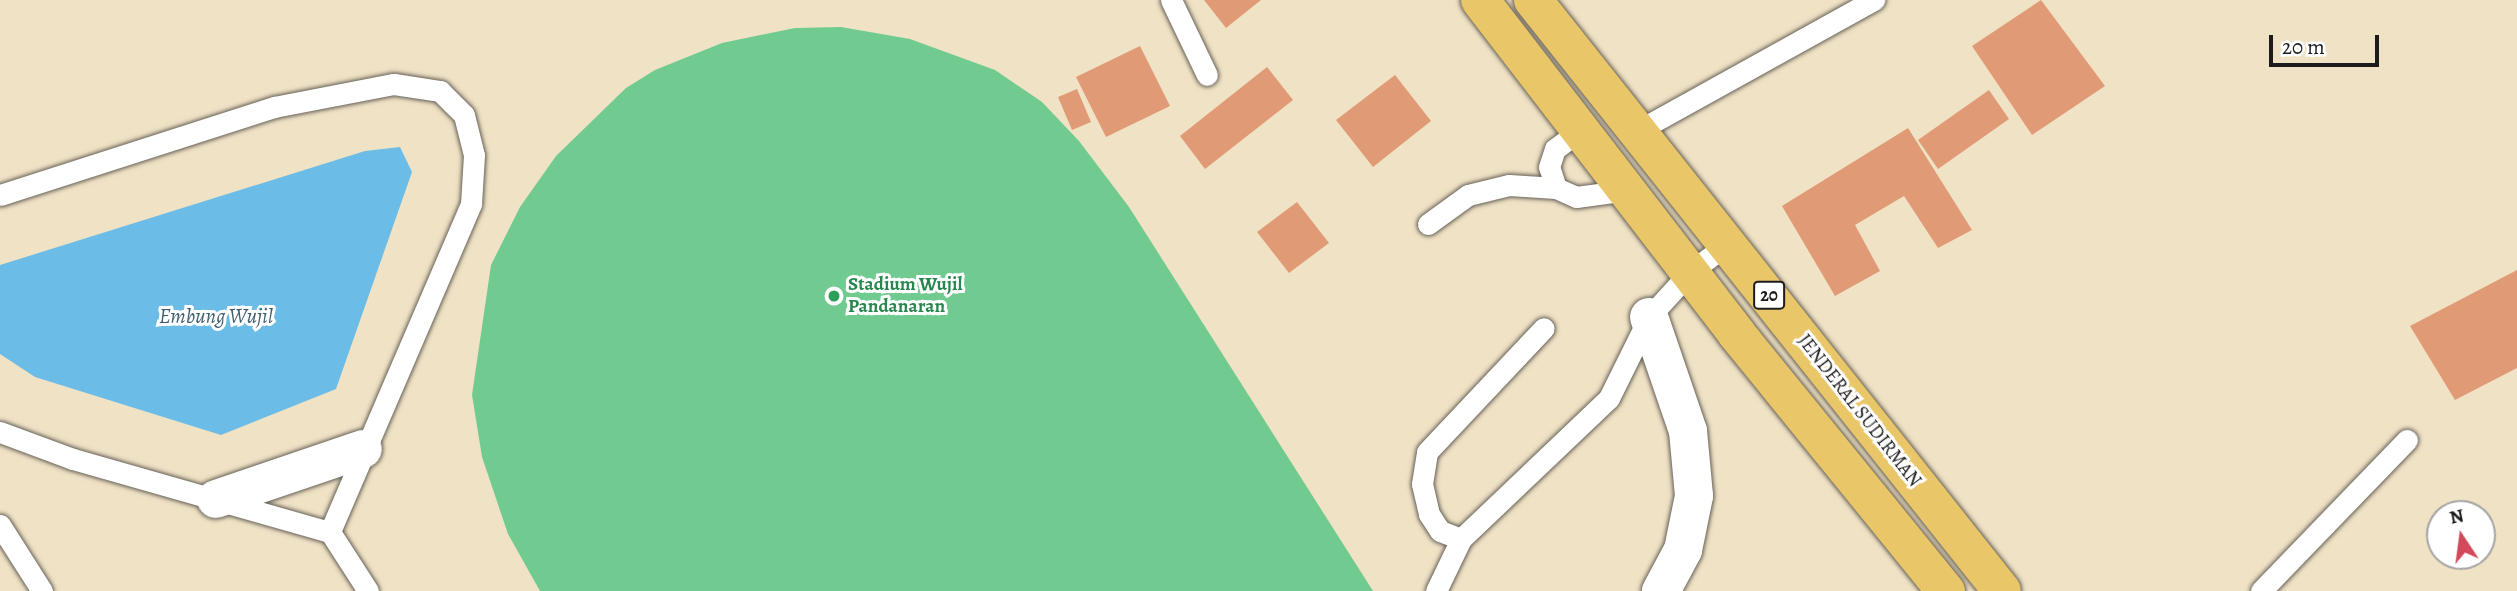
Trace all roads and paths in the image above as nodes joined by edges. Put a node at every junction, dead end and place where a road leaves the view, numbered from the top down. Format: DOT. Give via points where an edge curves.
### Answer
graph roads {
  1 [pos="1171,0"];
  2 [pos="1534,0"];
  3 [pos="1874,0"];
  4 [pos="1498,6"];
  5 [pos="1207,75"];
  6 [pos="1582,128"];
  7 [pos="1639,130"];
  8 [pos="1556,188"];
  9 [pos="1628,190"];
  10 [pos="0,195"];
  11 [pos="1428,224"];
  12 [pos="1729,243"];
  13 [pos="1691,271"];
  14 [pos="1649,317"];
  15 [pos="1544,328"];
  16 [pos="0,432"];
  17 [pos="2407,440"];
  18 [pos="363,449"];
  19 [pos="216,499"];
  20 [pos="0,525"];
  21 [pos="330,532"];
  22 [pos="1461,539"];
  23 [pos="42,591"];
  24 [pos="368,591"];
  25 [pos="1436,591"];
  26 [pos="1661,591"];
  27 [pos="1946,591"];
  28 [pos="2002,591"];
  29 [pos="2261,591"];
  1 -- 5 [label="lane"];
  2 -- 7 [label="highway, JENDERAL SUDIRMAN / 20"];
  3 -- 7 [label="lane"];
  4 -- 6 [label="highway, 20"];
  6 -- 8 [label="lane" via="1555,149 1549,167"];
  6 -- 9 [label="highway, 20"];
  7 -- 12 [label="highway, JENDERAL SUDIRMAN / 20"];
  8 -- 9 [label="lane" via="1576,197"];
  8 -- 11 [label="lane" via="1509,185 1468,195"];
  9 -- 13 [label="highway, 20"];
  10 -- 18 [label="lane" via="274,107 394,84 440,91 464,115 474,155 471,204"];
  12 -- 13 [label="lane"];
  12 -- 28 [label="highway, JENDERAL SUDIRMAN / 20"];
  13 -- 14 [label="lane"];
  13 -- 27 [label="highway, 20"];
  14 -- 22 [label="lane" via="1609,398"];
  14 -- 26 [label="street" via="1688,431 1694,496 1683,550"];
  15 -- 22 [label="lane" via="1427,452 1422,484 1429,514 1440,531"];
  16 -- 19 [label="lane"];
  17 -- 29 [label="lane"];
  18 -- 19 [label="street"];
  18 -- 21 [label="lane"];
  19 -- 21 [label="lane"];
  20 -- 23 [label="lane"];
  21 -- 24 [label="lane"];
  22 -- 25 [label="lane"];
}
